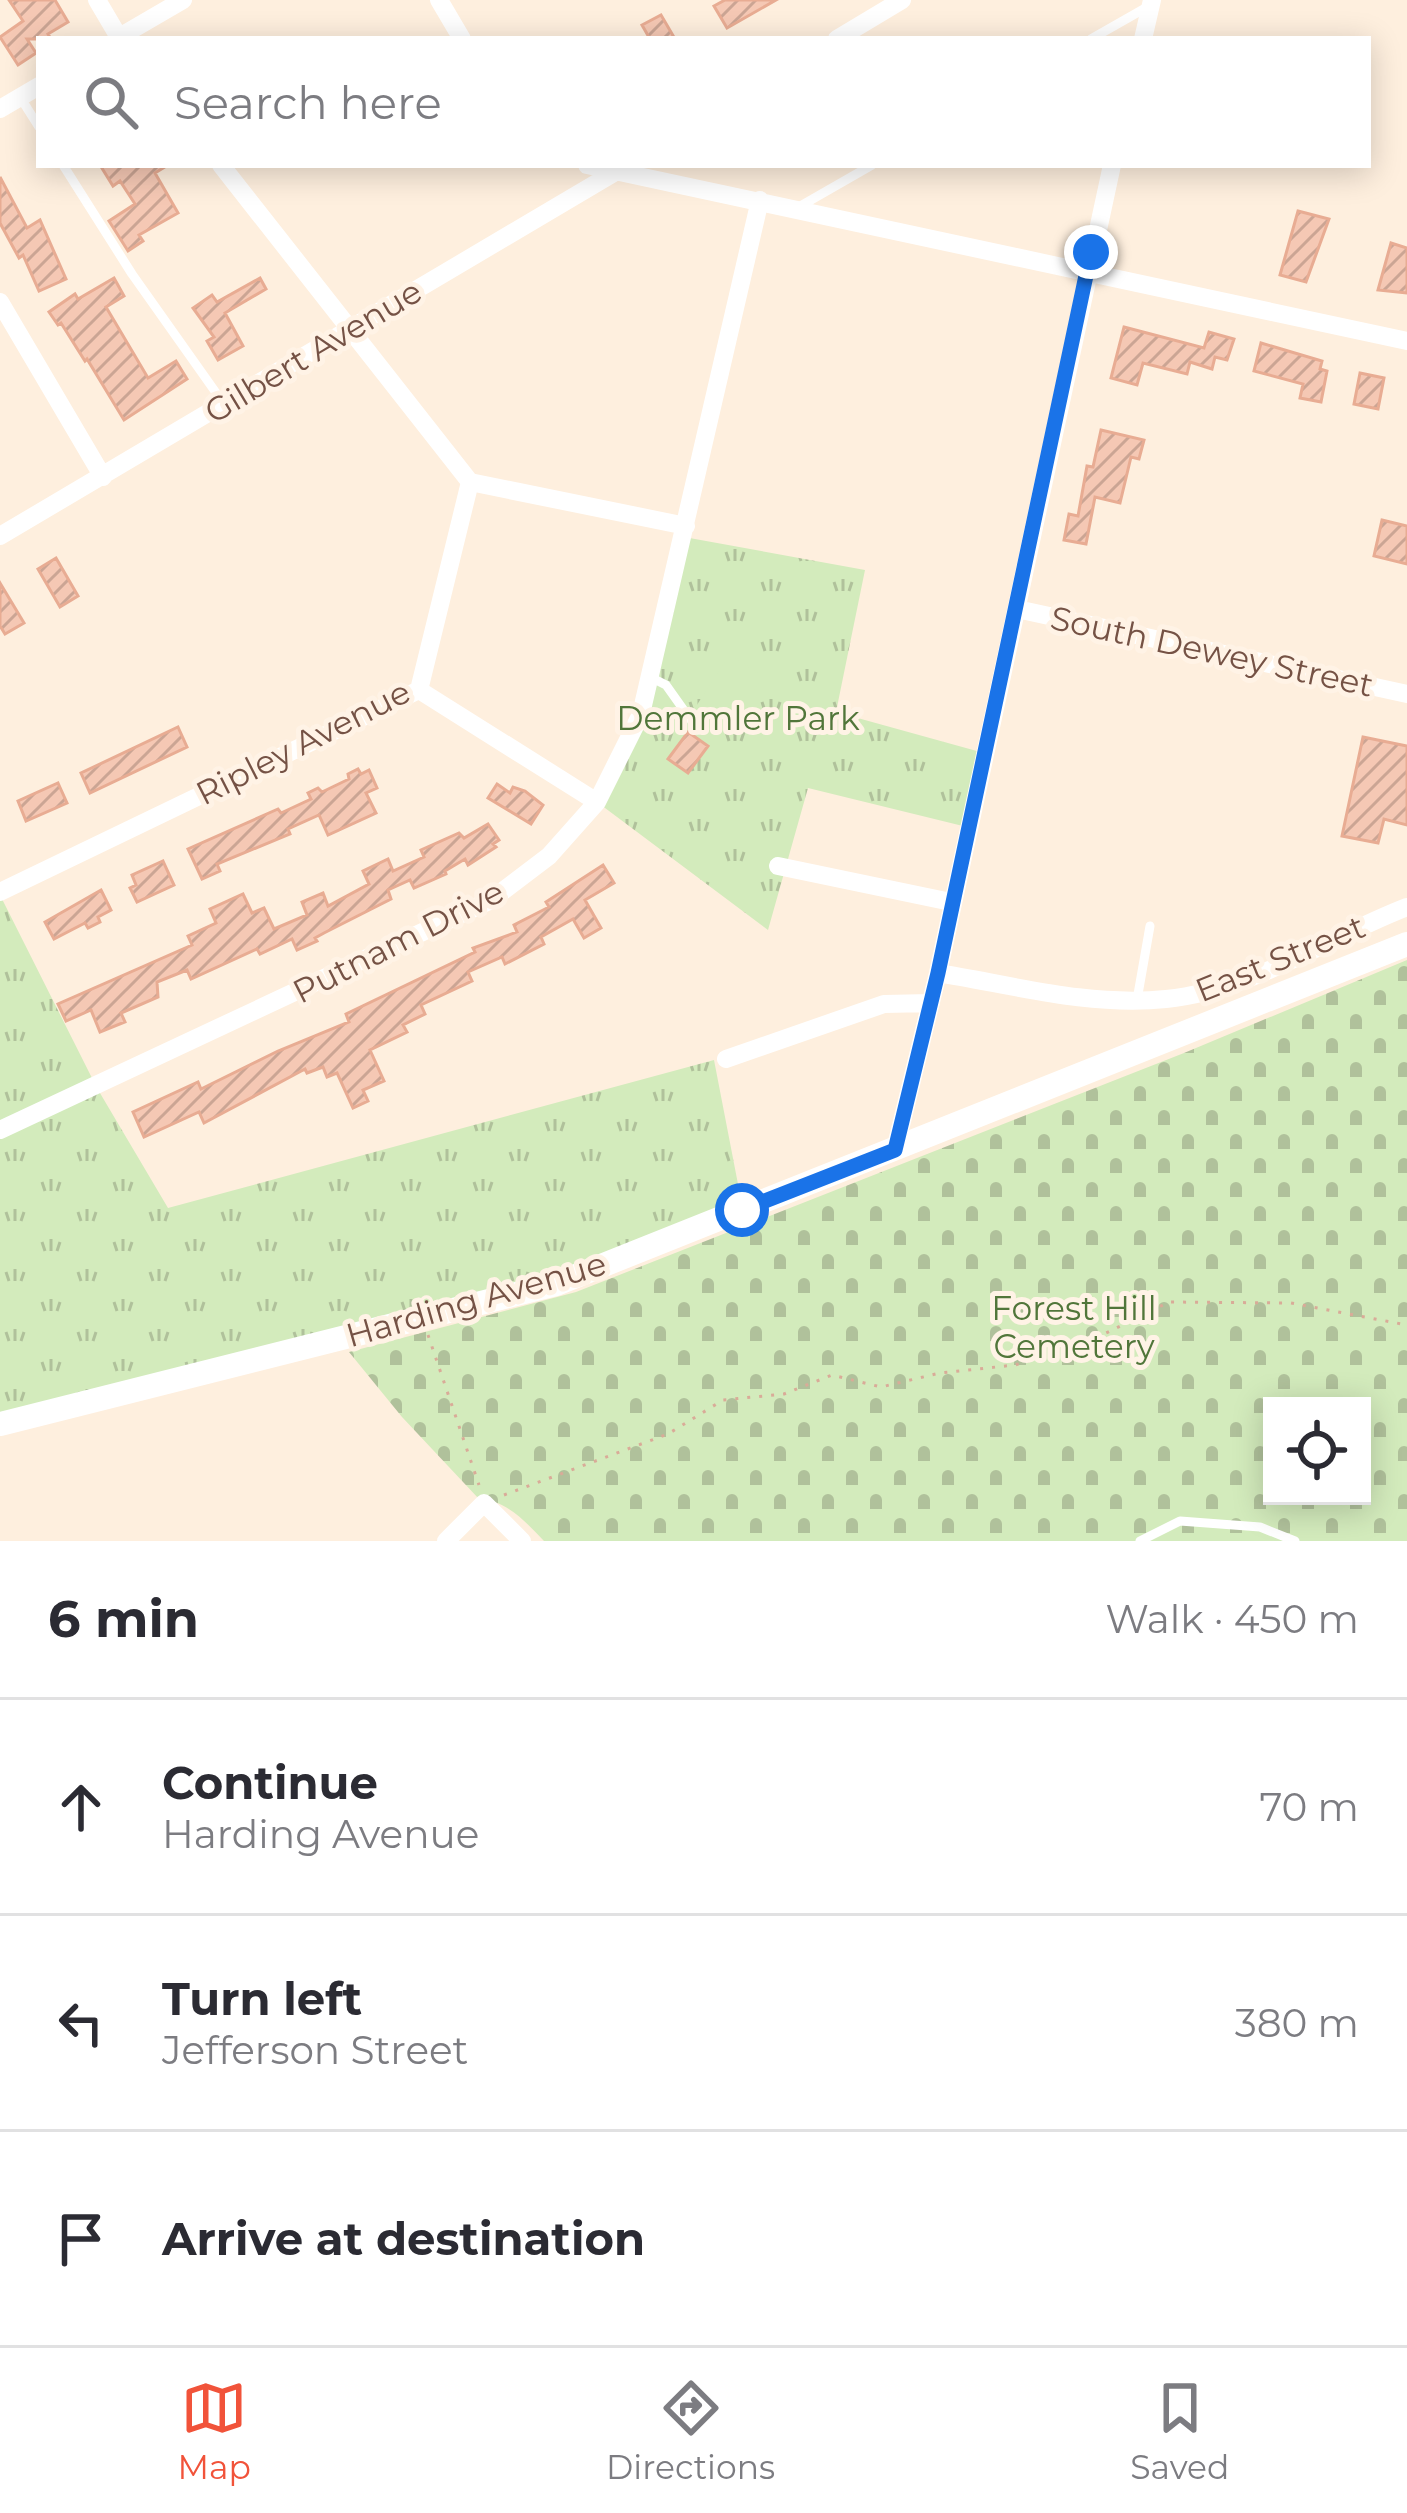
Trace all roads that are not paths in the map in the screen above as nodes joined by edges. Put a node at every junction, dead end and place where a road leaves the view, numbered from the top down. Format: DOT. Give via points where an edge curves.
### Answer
graph roads {
  1 [pos="97,0"];
  2 [pos="183,0"];
  3 [pos="439,0"];
  4 [pos="902,0"];
  5 [pos="1151,2"];
  6 [pos="117,36"];
  7 [pos="121,36"];
  8 [pos="460,36"];
  9 [pos="842,36"];
  10 [pos="1096,36"];
  11 [pos="1144,36"];
  12 [pos="36,88"];
  13 [pos="20,97"];
  14 [pos="0,109"];
  15 [pos="36,123"];
  16 [pos="65,168"];
  17 [pos="223,168"];
  18 [pos="620,168"];
  19 [pos="867,168"];
  20 [pos="1111,168"];
  21 [pos="760,200"];
  22 [pos="797,208"];
  23 [pos="1087,271"];
  24 [pos="0,302"];
  25 [pos="352,327"];
  26 [pos="1407,341"];
  27 [pos="224,404"];
  28 [pos="104,477"];
  29 [pos="470,482"];
  30 [pos="686,526"];
  31 [pos="0,536"];
  32 [pos="1017,609"];
  33 [pos="650,677"];
  34 [pos="419,690"];
  35 [pos="1407,694"];
  36 [pos="698,730"];
  37 [pos="597,802"];
  38 [pos="778,866"];
  39 [pos="0,892"];
  40 [pos="951,902"];
  41 [pos="1407,908"];
  42 [pos="1150,926"];
  43 [pos="1407,944"];
  44 [pos="938,973"];
  45 [pos="1137,1000"];
  46 [pos="931,1003"];
  47 [pos="726,1059"];
  48 [pos="0,1130"];
  49 [pos="895,1150"];
  50 [pos="0,1424"];
  51 [pos="446,1541"];
  52 [pos="522,1541"];
  53 [pos="1140,1541"];
  54 [pos="1295,1541"];
  1 -- 6 [label="street"];
  2 -- 7 [label="street"];
  3 -- 8 [label="street"];
  4 -- 9 [label="street"];
  5 -- 10 [label="lane"];
  5 -- 11 [label="street"];
  12 -- 13 [label="street"];
  13 -- 14 [label="street"];
  13 -- 15 [label="lane"];
  16 -- 27 [label="lane"];
  17 -- 25 [label="street"];
  18 -- 21 [label="street"];
  18 -- 25 [label="street, Gilbert Avenue"];
  19 -- 22 [label="lane"];
  20 -- 23 [label="street"];
  21 -- 22 [label="street"];
  21 -- 30 [label="street, Putnam Drive"];
  22 -- 23 [label="street"];
  23 -- 26 [label="street"];
  23 -- 32 [label="street"];
  24 -- 28 [label="street"];
  25 -- 27 [label="street, Gilbert Avenue"];
  25 -- 29 [label="street"];
  27 -- 28 [label="street, Gilbert Avenue"];
  28 -- 31 [label="street, Gilbert Avenue"];
  29 -- 30 [label="street"];
  29 -- 34 [label="street, Ripley Avenue"];
  30 -- 33 [label="street, Putnam Drive"];
  32 -- 35 [label="street, South Dewey Street"];
  32 -- 40 [label="street"];
  33 -- 36 [label="lane" via="666,685"];
  33 -- 37 [label="street, Putnam Drive"];
  34 -- 37 [label="street"];
  34 -- 39 [label="street, Ripley Avenue"];
  37 -- 48 [label="street, Putnam Drive" via="549,856 491,900"];
  38 -- 40 [label="street"];
  40 -- 44 [label="street"];
  41 -- 45 [label="street, East Street" via="1228,983"];
  42 -- 45 [label="lane"];
  43 -- 49 [label="main road, Harding Avenue"];
  44 -- 45 [label="street, East Street"];
  44 -- 46 [label="street"];
  46 -- 47 [label="street" via="884,1004"];
  46 -- 49 [label="street"];
  49 -- 50 [label="main road, Harding Avenue" via="556,1284"];
  51 -- 52 [label="street" via="484,1503"];
  53 -- 54 [label="lane" via="1180,1521 1260,1527"];
}
